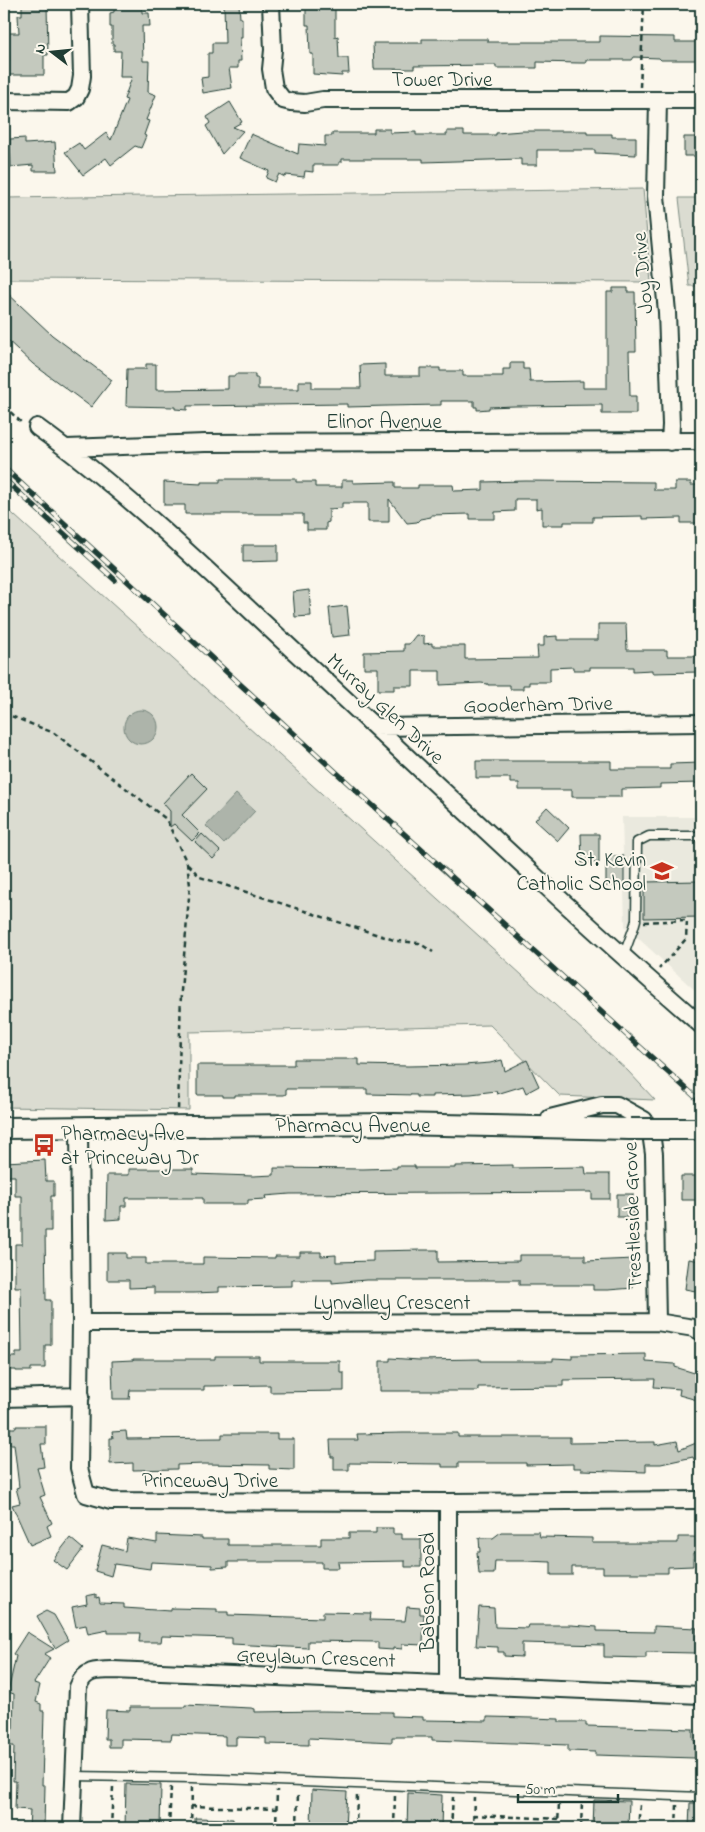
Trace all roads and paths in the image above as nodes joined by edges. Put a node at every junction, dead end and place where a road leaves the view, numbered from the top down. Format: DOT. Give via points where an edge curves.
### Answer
graph roads {
  1 [pos="80,4"];
  2 [pos="271,4"];
  3 [pos="644,4"];
  4 [pos="640,91"];
  5 [pos="701,100"];
  6 [pos="4,101"];
  7 [pos="658,101"];
  8 [pos="4,406"];
  9 [pos="37,427"];
  10 [pos="701,441"];
  11 [pos="670,442"];
  12 [pos="67,448"];
  13 [pos="4,712"];
  14 [pos="701,723"];
  15 [pos="375,727"];
  16 [pos="701,836"];
  17 [pos="187,863"];
  18 [pos="635,922"];
  19 [pos="433,952"];
  20 [pos="623,957"];
  21 [pos="650,980"];
  22 [pos="701,1025"];
  23 [pos="550,1118"];
  24 [pos="178,1127"];
  25 [pos="4,1128"];
  26 [pos="79,1128"];
  27 [pos="701,1129"];
  28 [pos="657,1322"];
  29 [pos="81,1323"];
  30 [pos="701,1332"];
  31 [pos="81,1396"];
  32 [pos="4,1398"];
  33 [pos="701,1500"];
  34 [pos="448,1502"];
  35 [pos="448,1683"];
  36 [pos="701,1694"];
  37 [pos="74,1776"];
  38 [pos="113,1777"];
  39 [pos="171,1778"];
  40 [pos="192,1778"];
  41 [pos="277,1782"];
  42 [pos="299,1783"];
  43 [pos="357,1785"];
  44 [pos="395,1786"];
  45 [pos="453,1788"];
  46 [pos="474,1788"];
  47 [pos="560,1792"];
  48 [pos="582,1792"];
  49 [pos="640,1794"];
  50 [pos="677,1796"];
  51 [pos="701,1797"];
  52 [pos="191,1806"];
  53 [pos="277,1809"];
  54 [pos="473,1815"];
  55 [pos="559,1818"];
  56 [pos="72,1828"];
  57 [pos="111,1828"];
  58 [pos="170,1828"];
  59 [pos="190,1828"];
  60 [pos="276,1828"];
  61 [pos="297,1828"];
  62 [pos="356,1828"];
  63 [pos="394,1828"];
  64 [pos="452,1828"];
  65 [pos="472,1828"];
  66 [pos="558,1828"];
  67 [pos="581,1828"];
  68 [pos="638,1828"];
  69 [pos="676,1828"];
  1 -- 6 [label="street" via="82,76 76,97 69,102"];
  2 -- 7 [label="street, Tower Drive" via="272,81 280,96 291,102"];
  3 -- 4 [label="path"];
  5 -- 7 [label="street, Tower Drive"];
  7 -- 11 [label="street, Joy Drive" via="656,196 667,312"];
  8 -- 9 [label="path" via="31,431"];
  9 -- 12 [label="street, Murray Glen Drive"];
  10 -- 11 [label="street, Elinor Avenue"];
  11 -- 12 [label="street, Elinor Avenue" via="205,443"];
  12 -- 15 [label="street, Murray Glen Drive" via="149,516"];
  13 -- 17 [label="path" via="54,733 166,819"];
  14 -- 15 [label="street, Gooderham Drive"];
  15 -- 20 [label="street, Murray Glen Drive"];
  16 -- 18 [label="lane" via="649,836 638,842"];
  17 -- 19 [label="path" via="200,877 396,942 420,943"];
  17 -- 24 [label="path" via="190,885 181,991"];
  18 -- 20 [label="lane"];
  18 -- 21 [label="path" via="687,920 686,939"];
  20 -- 21 [label="street, Murray Glen Drive"];
  21 -- 22 [label="street, Murray Glen Drive"];
  23 -- 28 [label="street, Trestleside Grove" via="602,1105 617,1105 644,1120 651,1133"];
  24 -- 26 [label="street, Pharmacy Avenue"];
  24 -- 27 [label="street, Pharmacy Avenue, bridge" via="394,1124"];
  25 -- 26 [label="street, Pharmacy Avenue"];
  26 -- 29 [label="street, Princeway Drive"];
  28 -- 29 [label="street, Lynvalley Crescent"];
  28 -- 30 [label="street, Lynvalley Crescent"];
  29 -- 31 [label="street, Princeway Drive"];
  31 -- 32 [label="street"];
  31 -- 34 [label="street, Princeway Drive" via="79,1468 86,1494 111,1501"];
  33 -- 34 [label="street, Princeway Drive"];
  34 -- 35 [label="street, Babson Road"];
  35 -- 36 [label="street, Greylawn Crescent"];
  35 -- 37 [label="street, Greylawn Crescent" via="92,1671 82,1678 78,1687"];
  37 -- 38 [label="lane"];
  37 -- 56 [label="street, Greylawn Crescent"];
  38 -- 39 [label="lane"];
  38 -- 57 [label="path"];
  39 -- 40 [label="lane"];
  39 -- 58 [label="path"];
  40 -- 41 [label="lane"];
  40 -- 52 [label="path"];
  41 -- 42 [label="lane"];
  41 -- 53 [label="path"];
  42 -- 43 [label="lane"];
  42 -- 61 [label="path"];
  43 -- 44 [label="lane"];
  43 -- 62 [label="path"];
  44 -- 45 [label="lane"];
  44 -- 63 [label="path"];
  45 -- 46 [label="lane"];
  45 -- 64 [label="path"];
  46 -- 47 [label="lane"];
  46 -- 54 [label="path"];
  47 -- 48 [label="lane"];
  47 -- 55 [label="path"];
  48 -- 49 [label="lane"];
  48 -- 67 [label="path"];
  49 -- 50 [label="lane"];
  49 -- 68 [label="path"];
  50 -- 51 [label="lane"];
  50 -- 69 [label="path"];
  52 -- 53 [label="path"];
  52 -- 59 [label="path"];
  53 -- 60 [label="path"];
  54 -- 55 [label="path"];
  54 -- 65 [label="path"];
  55 -- 66 [label="path"];
}
